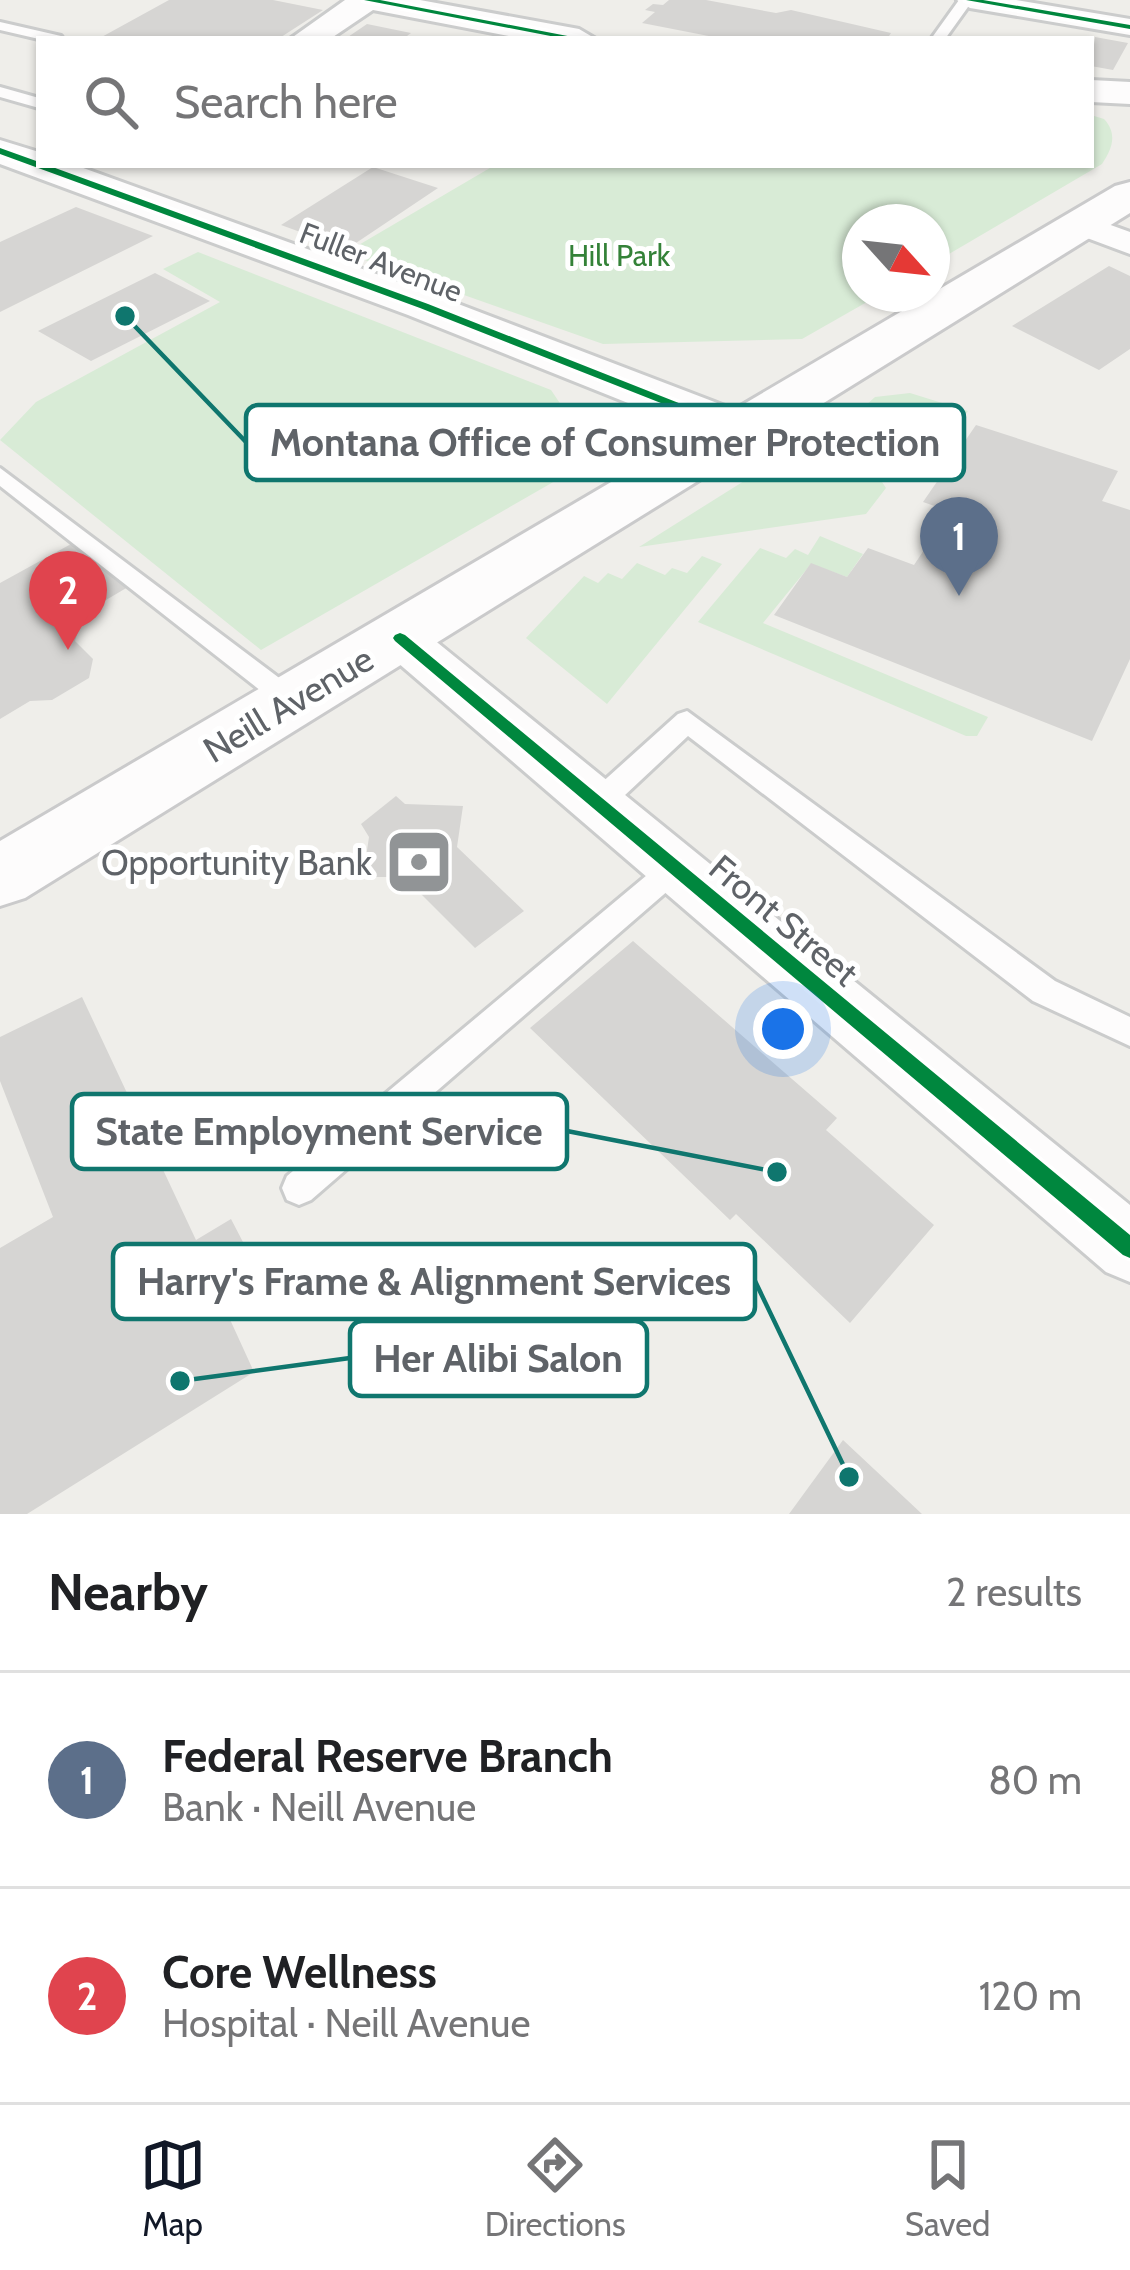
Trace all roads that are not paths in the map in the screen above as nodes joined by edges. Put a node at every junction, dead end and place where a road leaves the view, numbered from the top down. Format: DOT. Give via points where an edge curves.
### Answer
graph roads {
  1 [pos="367,0"];
  2 [pos="968,0"];
  3 [pos="0,26"];
  4 [pos="1130,27"];
  5 [pos="43,36"];
  6 [pos="312,36"];
  7 [pos="563,36"];
  8 [pos="940,36"];
  9 [pos="1094,91"];
  10 [pos="0,92"];
  11 [pos="1130,92"];
  12 [pos="36,102"];
  13 [pos="0,151"];
  14 [pos="36,163"];
  15 [pos="39,168"];
  16 [pos="49,168"];
  17 [pos="0,185"];
  18 [pos="1130,195"];
  19 [pos="1107,235"];
  20 [pos="741,430"];
  21 [pos="0,475"];
  22 [pos="400,638"];
  23 [pos="293,702"];
  24 [pos="598,803"];
  25 [pos="675,868"];
  26 [pos="0,877"];
  27 [pos="1130,1032"];
  28 [pos="299,1188"];
  29 [pos="1130,1248"];
  1 -- 6 [label="street"];
  1 -- 7 [label="street"];
  2 -- 4 [label="street"];
  2 -- 8 [label="lane"];
  3 -- 5 [label="lane"];
  9 -- 11 [label="street"];
  10 -- 12 [label="lane"];
  13 -- 14 [label="street, Fuller Avenue"];
  15 -- 17 [label="street"];
  16 -- 20 [label="street, Fuller Avenue"];
  18 -- 19 [label="main road, Neill Avenue"];
  19 -- 20 [label="main road, Neill Avenue"];
  20 -- 22 [label="main road, Neill Avenue"];
  21 -- 23 [label="lane"];
  22 -- 23 [label="main road, Neill Avenue"];
  22 -- 24 [label="street, Front Street"];
  23 -- 26 [label="main road, Neill Avenue"];
  24 -- 25 [label="street, Front Street"];
  24 -- 27 [label="lane" via="687,722 1044,991"];
  25 -- 28 [label="lane"];
  25 -- 29 [label="street, Front Street"];
}
